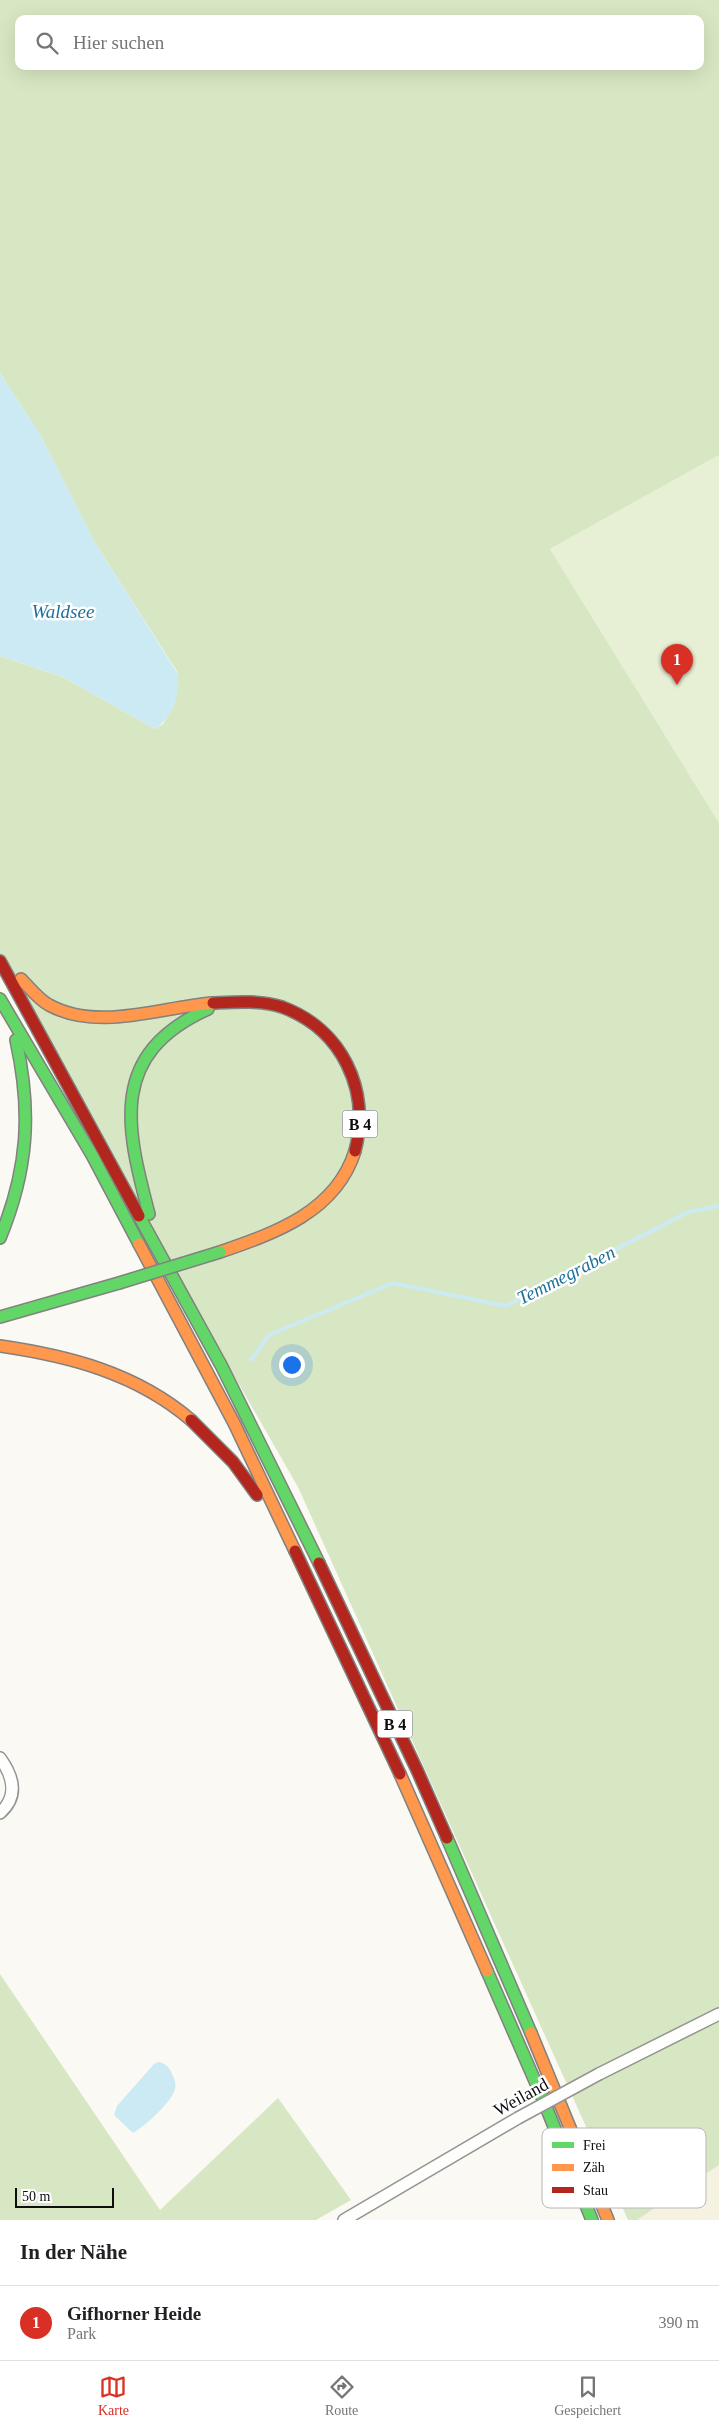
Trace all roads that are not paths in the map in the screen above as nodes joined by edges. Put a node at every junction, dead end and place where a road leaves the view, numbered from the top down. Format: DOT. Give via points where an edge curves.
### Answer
graph roads {
  1 [pos="0,955"];
  2 [pos="0,961"];
  3 [pos="0,999"];
  4 [pos="231,1000"];
  5 [pos="8,1013"];
  6 [pos="0,1238"];
  7 [pos="155,1240"];
  8 [pos="0,1317"];
  9 [pos="0,1346"];
  10 [pos="307,1574"];
  11 [pos="0,1758"];
  12 [pos="0,1813"];
  13 [pos="719,2014"];
  14 [pos="554,2128"];
  15 [pos="571,2128"];
  16 [pos="587,2208"];
  17 [pos="603,2208"];
  18 [pos="344,2220"];
  19 [pos="592,2220"];
  20 [pos="608,2220"];
  1 -- 4 [label="highway" via="40,1002 74,1015 93,1018 114,1016"];
  2 -- 7 [label="highway, B 4"];
  3 -- 5 [label="highway, B 4"];
  4 -- 7 [label="highway" via="195,1014 173,1027 152,1048 137,1076 131,1101 130,1127"];
  4 -- 8 [label="highway, B 4, bridge" via="260,1001 301,1015 324,1032 343,1055 355,1081 360,1125 354,1155 331,1195 308,1215 278,1231 220,1252"];
  5 -- 6 [label="highway" via="24,1072 28,1122 20,1182"];
  5 -- 10 [label="highway, B 4" via="92,1155 234,1423"];
  7 -- 15 [label="highway, B 4" via="251,1425 417,1770"];
  9 -- 10 [label="highway" via="37,1350 97,1366 150,1390 192,1417 229,1456"];
  10 -- 14 [label="highway, B 4" via="402,1778"];
  11 -- 12 [label="street" via="10,1772 14,1787 10,1800"];
  13 -- 18 [label="street, Weiland, bridge" via="518,2118"];
  16 -- 19 [label="highway, B 4"];
  17 -- 20 [label="highway, B 4"];
}
